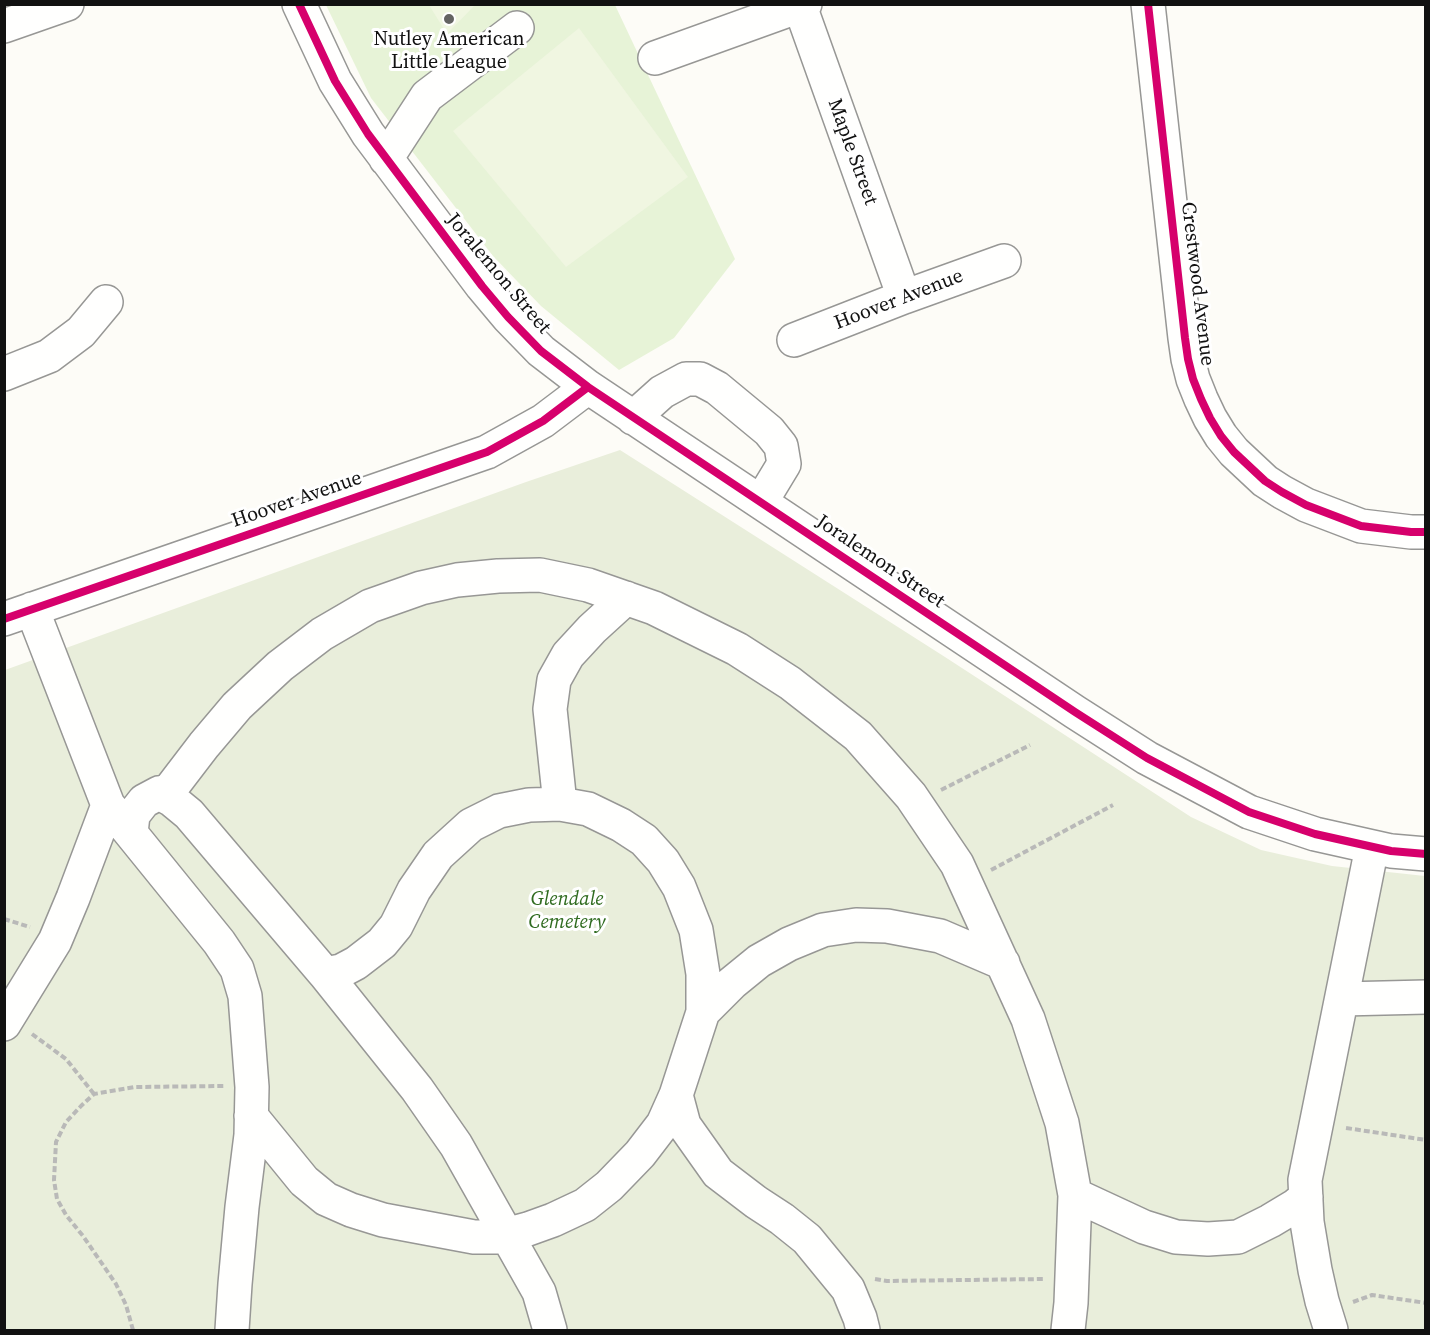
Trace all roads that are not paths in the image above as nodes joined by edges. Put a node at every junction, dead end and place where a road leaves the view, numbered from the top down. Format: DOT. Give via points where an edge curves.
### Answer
graph roads {
  1 [pos="67,4"];
  2 [pos="298,4"];
  3 [pos="1148,4"];
  4 [pos="802,5"];
  5 [pos="4,26"];
  6 [pos="517,28"];
  7 [pos="655,58"];
  8 [pos="392,166"];
  9 [pos="1004,261"];
  10 [pos="904,297"];
  11 [pos="106,302"];
  12 [pos="794,340"];
  13 [pos="4,374"];
  14 [pos="588,387"];
  15 [pos="633,418"];
  16 [pos="761,502"];
  17 [pos="1425,532"];
  18 [pos="626,598"];
  19 [pos="18,614"];
  20 [pos="165,796"];
  21 [pos="560,804"];
  22 [pos="108,806"];
  23 [pos="131,833"];
  24 [pos="1372,847"];
  25 [pos="1425,854"];
  26 [pos="1003,963"];
  27 [pos="325,974"];
  28 [pos="1425,997"];
  29 [pos="1342,999"];
  30 [pos="703,1012"];
  31 [pos="7,1021"];
  32 [pos="676,1095"];
  33 [pos="252,1101"];
  34 [pos="1075,1195"];
  35 [pos="1306,1197"];
  36 [pos="506,1235"];
  37 [pos="1328,1321"];
  38 [pos="232,1330"];
  39 [pos="550,1330"];
  40 [pos="862,1330"];
  41 [pos="1068,1330"];
  1 -- 5 [label="street"];
  2 -- 8 [label="street, Joralemon Street" via="335,81"];
  3 -- 17 [label="street, Crestwood Avenue" via="1186,349 1200,399 1234,452 1282,492 1361,526"];
  4 -- 7 [label="street"];
  4 -- 10 [label="street, Maple Street"];
  6 -- 8 [label="street" via="428,96"];
  8 -- 14 [label="street, Joralemon Street" via="508,317 541,351"];
  9 -- 10 [label="street, Hoover Avenue"];
  10 -- 12 [label="street, Hoover Avenue"];
  11 -- 13 [label="street" via="81,332 49,356"];
  14 -- 15 [label="street, Joralemon Street"];
  14 -- 19 [label="street, Hoover Avenue" via="543,421 487,452"];
  15 -- 16 [label="street, Joralemon Street"];
  15 -- 16 [label="street" via="662,392 686,379 700,379 717,388 769,431 781,446 784,464"];
  16 -- 24 [label="street, Joralemon Street" via="1147,758 1249,812 1315,834"];
  18 -- 20 [label="street" via="540,575 498,576 421,588 370,606 322,634 280,666 237,706"];
  18 -- 21 [label="street" via="568,655 554,680 550,709"];
  18 -- 26 [label="street" via="737,649 790,683 858,736 916,803 957,864"];
  19 -- 22 [label="street"];
  20 -- 23 [label="street" via="159,793 144,801 133,815"];
  20 -- 27 [label="street" via="189,814"];
  21 -- 27 [label="street" via="499,811 471,825 438,855 382,943 356,963"];
  21 -- 30 [label="street" via="588,809 621,825 644,840 663,861 679,887 696,930 703,974"];
  22 -- 23 [label="street"];
  22 -- 31 [label="street" via="55,941"];
  23 -- 33 [label="street" via="237,969 245,996"];
  24 -- 25 [label="street, Joralemon Street"];
  24 -- 29 [label="street"];
  26 -- 30 [label="street" via="940,936 887,926 823,930 759,961"];
  26 -- 34 [label="street" via="1028,1019 1062,1123"];
  27 -- 36 [label="street" via="417,1089 456,1145"];
  28 -- 29 [label="street"];
  29 -- 35 [label="street" via="1305,1180"];
  30 -- 32 [label="street"];
  32 -- 36 [label="street" via="663,1124 609,1186 585,1205"];
  32 -- 40 [label="street" via="684,1125 718,1173 807,1239 848,1289"];
  33 -- 36 [label="street" via="304,1181 326,1199 383,1220 474,1237"];
  33 -- 38 [label="street"];
  34 -- 35 [label="street" via="1144,1227 1176,1237 1208,1239 1238,1237"];
  34 -- 41 [label="street"];
  35 -- 37 [label="street" via="1315,1270"];
  36 -- 39 [label="street" via="539,1292"];
}
